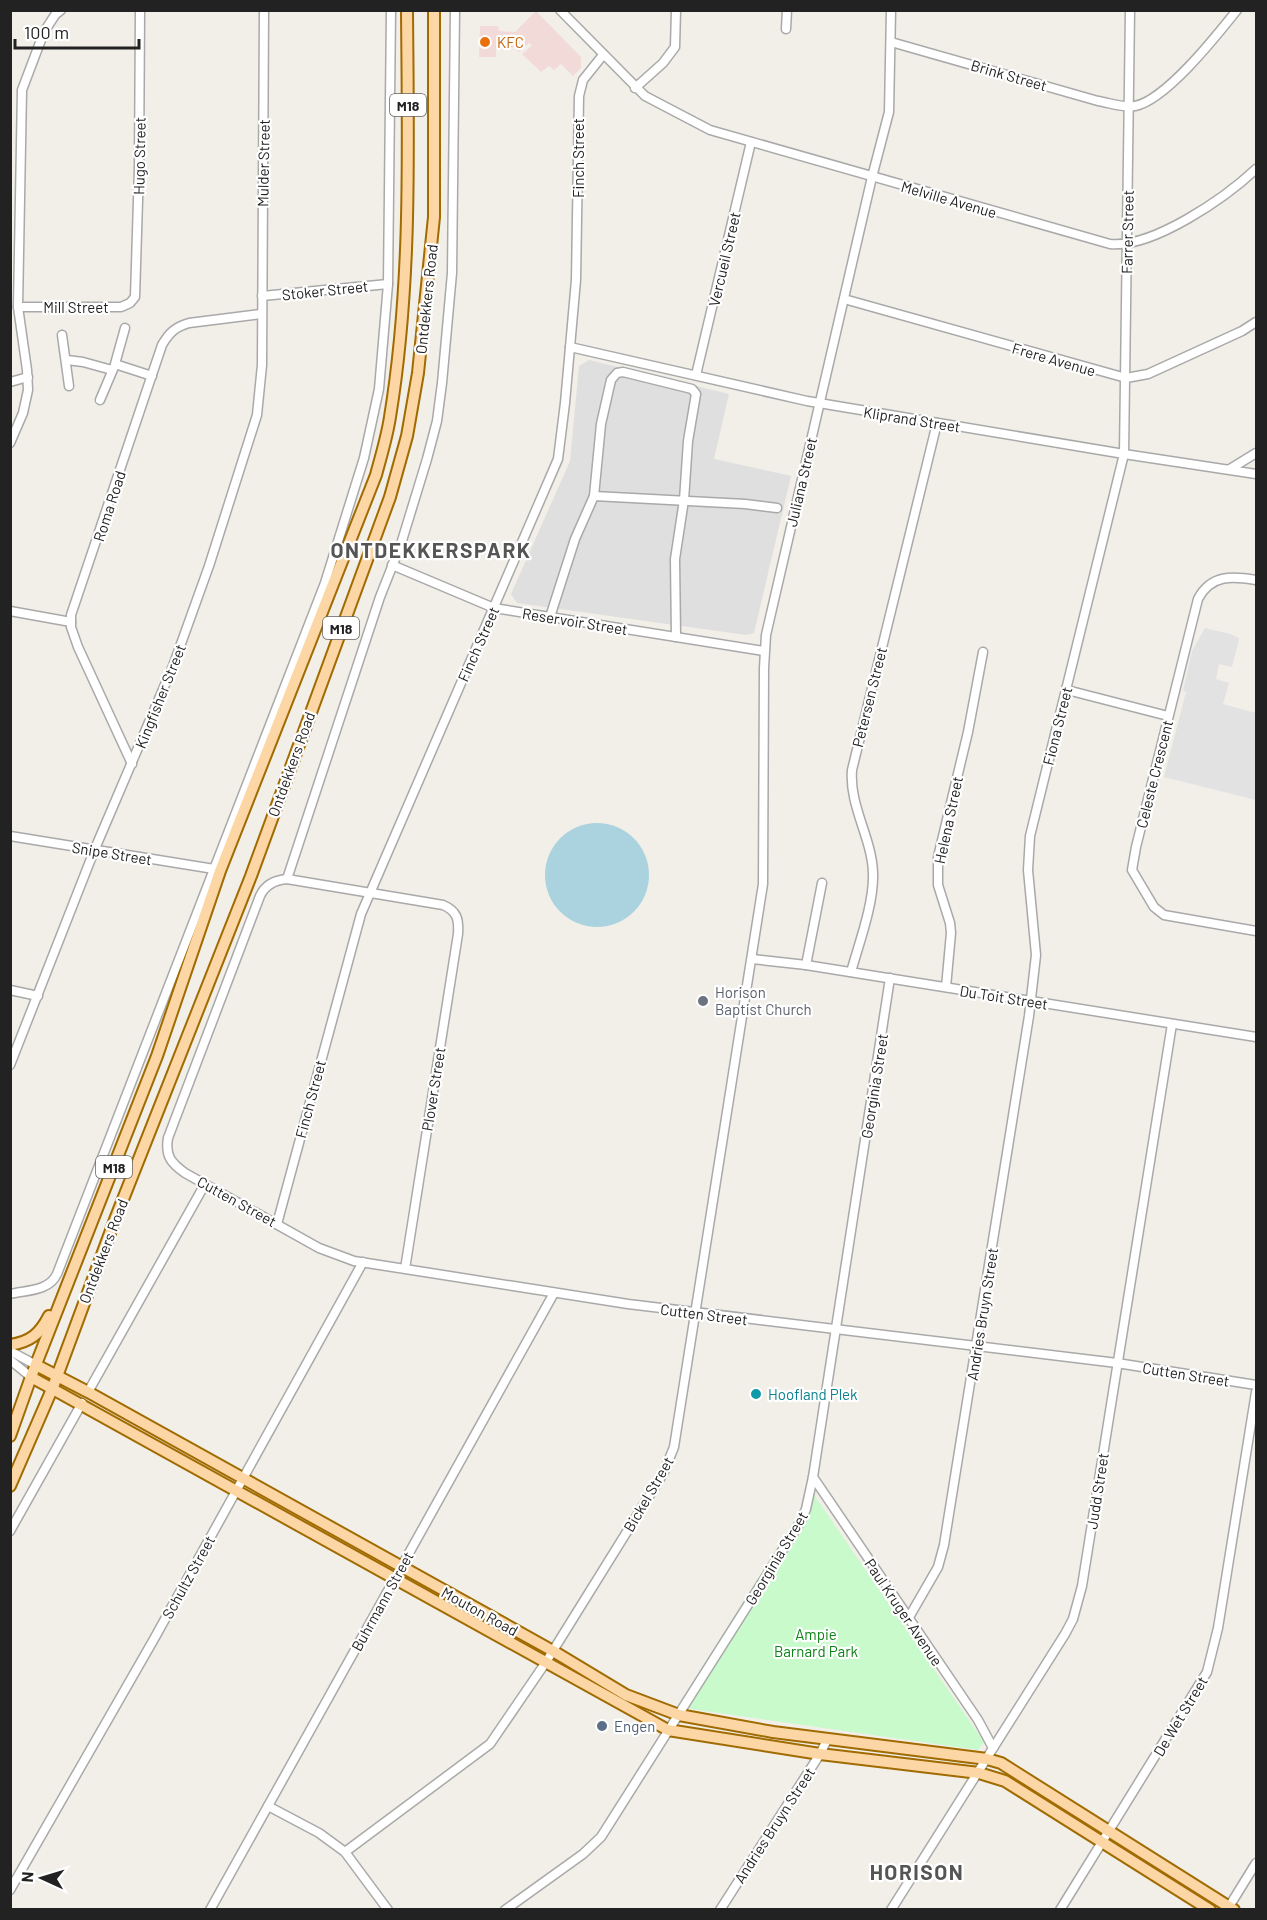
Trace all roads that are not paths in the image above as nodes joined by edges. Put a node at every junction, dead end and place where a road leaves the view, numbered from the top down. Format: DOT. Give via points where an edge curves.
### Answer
graph roads {
  1 [pos="61,10"];
  2 [pos="140,10"];
  3 [pos="264,10"];
  4 [pos="391,10"];
  5 [pos="407,10"];
  6 [pos="434,10"];
  7 [pos="455,10"];
  8 [pos="676,10"];
  9 [pos="787,10"];
  10 [pos="891,10"];
  11 [pos="1130,10"];
  12 [pos="1237,10"];
  13 [pos="567,13"];
  14 [pos="786,29"];
  15 [pos="891,42"];
  16 [pos="603,55"];
  17 [pos="635,88"];
  18 [pos="1128,107"];
  19 [pos="751,142"];
  20 [pos="1257,170"];
  21 [pos="872,177"];
  22 [pos="1128,244"];
  23 [pos="388,284"];
  24 [pos="261,296"];
  25 [pos="844,299"];
  26 [pos="133,300"];
  27 [pos="18,307"];
  28 [pos="261,314"];
  29 [pos="1257,322"];
  30 [pos="125,328"];
  31 [pos="62,335"];
  32 [pos="570,346"];
  33 [pos="67,360"];
  34 [pos="113,367"];
  35 [pos="696,375"];
  36 [pos="152,376"];
  37 [pos="28,377"];
  38 [pos="1126,378"];
  39 [pos="10,382"];
  40 [pos="69,386"];
  41 [pos="100,400"];
  42 [pos="820,403"];
  43 [pos="937,423"];
  44 [pos="10,443"];
  45 [pos="1257,453"];
  46 [pos="1124,454"];
  47 [pos="1230,469"];
  48 [pos="1257,474"];
  49 [pos="594,496"];
  50 [pos="684,500"];
  51 [pos="777,508"];
  52 [pos="392,565"];
  53 [pos="1257,580"];
  54 [pos="495,608"];
  55 [pos="10,611"];
  56 [pos="550,617"];
  57 [pos="71,622"];
  58 [pos="676,637"];
  59 [pos="764,651"];
  60 [pos="983,652"];
  61 [pos="1066,690"];
  62 [pos="1168,716"];
  63 [pos="132,764"];
  64 [pos="10,836"];
  65 [pos="94,851"];
  66 [pos="214,869"];
  67 [pos="287,879"];
  68 [pos="822,883"];
  69 [pos="369,893"];
  70 [pos="1257,931"];
  71 [pos="752,958"];
  72 [pos="806,965"];
  73 [pos="851,972"];
  74 [pos="890,978"];
  75 [pos="946,987"];
  76 [pos="10,990"];
  77 [pos="38,996"];
  78 [pos="1032,1001"];
  79 [pos="1172,1024"];
  80 [pos="1257,1038"];
  81 [pos="10,1065"];
  82 [pos="205,1184"];
  83 [pos="277,1224"];
  84 [pos="363,1262"];
  85 [pos="405,1269"];
  86 [pos="70,1278"];
  87 [pos="554,1293"];
  88 [pos="10,1294"];
  89 [pos="694,1313"];
  90 [pos="835,1330"];
  91 [pos="10,1345"];
  92 [pos="976,1347"];
  93 [pos="10,1351"];
  94 [pos="10,1360"];
  95 [pos="1117,1363"];
  96 [pos="36,1365"];
  97 [pos="57,1375"];
  98 [pos="32,1377"];
  99 [pos="1257,1385"];
  100 [pos="53,1387"];
  101 [pos="88,1392"];
  102 [pos="1257,1392"];
  103 [pos="82,1403"];
  104 [pos="1253,1428"];
  105 [pos="10,1436"];
  106 [pos="813,1477"];
  107 [pos="243,1478"];
  108 [pos="10,1486"];
  109 [pos="237,1489"];
  110 [pos="10,1531"];
  111 [pos="401,1566"];
  112 [pos="395,1577"];
  113 [pos="908,1619"];
  114 [pos="553,1651"];
  115 [pos="546,1662"];
  116 [pos="679,1715"];
  117 [pos="668,1730"];
  118 [pos="827,1740"];
  119 [pos="993,1748"];
  120 [pos="820,1754"];
  121 [pos="987,1759"];
  122 [pos="979,1773"];
  123 [pos="268,1806"];
  124 [pos="1109,1831"];
  125 [pos="1102,1842"];
  126 [pos="345,1852"];
  127 [pos="1257,1863"];
  128 [pos="10,1890"];
  129 [pos="1230,1908"];
  130 [pos="210,1910"];
  131 [pos="388,1910"];
  132 [pos="505,1910"];
  133 [pos="720,1910"];
  134 [pos="891,1910"];
  135 [pos="1060,1910"];
  136 [pos="1210,1910"];
  1 -- 27 [label="street" via="44,32 22,90"];
  2 -- 26 [label="street, Hugo Street"];
  3 -- 24 [label="street, Mulder Street"];
  4 -- 23 [label="street"];
  5 -- 86 [label="main road, Ontdekkers Road / M18" via="408,220 398,364 376,476 220,871 158,1056"];
  6 -- 97 [label="main road, Ontdekkers Road / M18" via="435,217 418,373 390,496 251,876"];
  7 -- 52 [label="street, Ontdekkers Road" via="452,273 442,383 428,459"];
  8 -- 17 [label="street" via="675,47"];
  9 -- 14 [label="street"];
  10 -- 15 [label="street, Juliana Street"];
  11 -- 18 [label="street, Farrer Street"];
  12 -- 18 [label="street" via="1172,82 1143,104"];
  13 -- 16 [label="street, Melville Avenue"];
  15 -- 18 [label="street, Brink Street"];
  15 -- 21 [label="street, Juliana Street" via="890,112"];
  16 -- 17 [label="street, Melville Avenue"];
  16 -- 32 [label="street, Finch Street" via="583,80 579,96 576,280"];
  17 -- 19 [label="street, Melville Avenue" via="717,133"];
  18 -- 22 [label="street, Farrer Street"];
  19 -- 21 [label="street, Melville Avenue"];
  19 -- 35 [label="street, Vercueil Street"];
  20 -- 22 [label="street, Melville Avenue" via="1195,214"];
  21 -- 22 [label="street, Melville Avenue" via="1103,242"];
  21 -- 25 [label="street, Juliana Street"];
  22 -- 38 [label="street, Farrer Street"];
  23 -- 24 [label="street, Stoker Street"];
  23 -- 66 [label="street" via="376,406 348,512 325,584"];
  24 -- 28 [label="street, Mulder Street"];
  25 -- 38 [label="street, Frere Avenue"];
  25 -- 42 [label="street, Juliana Street"];
  26 -- 27 [label="street, Mill Street" via="121,307"];
  27 -- 37 [label="street"];
  28 -- 36 [label="street, Roma Road" via="179,326 162,345"];
  28 -- 63 [label="street, Kingfisher Street" via="262,365 256,415 177,655"];
  29 -- 38 [label="street, Frere Avenue" via="1148,374"];
  30 -- 34 [label="street"];
  31 -- 33 [label="street"];
  32 -- 35 [label="street, Kliprand Street"];
  32 -- 54 [label="street, Finch Street" via="558,459"];
  33 -- 34 [label="street"];
  33 -- 40 [label="street"];
  34 -- 36 [label="street"];
  34 -- 41 [label="street"];
  35 -- 42 [label="street, Kliprand Street"];
  36 -- 57 [label="street, Roma Road"];
  37 -- 39 [label="street"];
  37 -- 44 [label="street" via="25,406"];
  38 -- 46 [label="street, Farrer Street"];
  42 -- 43 [label="street, Kliprand Street"];
  42 -- 59 [label="street, Juliana Street"];
  43 -- 46 [label="street, Kliprand Street"];
  43 -- 73 [label="street, Petersen Street" via="852,770 851,788 873,872 868,909"];
  45 -- 47 [label="street"];
  46 -- 47 [label="street, Kliprand Street"];
  46 -- 61 [label="street, Fiona Street"];
  47 -- 48 [label="street, Kliprand Street"];
  49 -- 50 [label="street"];
  49 -- 50 [label="street" via="610,380 623,372 692,389 696,394"];
  49 -- 56 [label="street" via="575,539"];
  50 -- 51 [label="street"];
  50 -- 58 [label="street" via="675,559"];
  52 -- 54 [label="street, Reservoir Street"];
  52 -- 67 [label="street, Ontdekkers Road"];
  53 -- 62 [label="street, Celeste Crescent" via="1222,578 1202,592"];
  54 -- 56 [label="street, Reservoir Street"];
  54 -- 69 [label="street, Finch Street"];
  55 -- 57 [label="street"];
  56 -- 58 [label="street, Reservoir Street"];
  57 -- 63 [label="street" via="91,678"];
  58 -- 59 [label="street, Reservoir Street"];
  59 -- 71 [label="street, Juliana Street" via="764,870"];
  60 -- 75 [label="street, Helena Street" via="938,857 938,885 951,933"];
  61 -- 62 [label="street"];
  61 -- 78 [label="street, Fiona Street" via="1029,842 1036,944"];
  62 -- 70 [label="street, Celeste Crescent" via="1132,863 1134,875 1154,907 1164,915"];
  63 -- 65 [label="street, Kingfisher Street"];
  64 -- 65 [label="street, Snipe Street"];
  65 -- 66 [label="street, Snipe Street"];
  65 -- 77 [label="street, Kingfisher Street"];
  66 -- 88 [label="street" via="56,1277 46,1287"];
  67 -- 69 [label="street"];
  67 -- 82 [label="street, Cutten Street" via="272,883 260,896 168,1138 168,1156 175,1166"];
  68 -- 72 [label="street"];
  69 -- 83 [label="street, Finch Street"];
  69 -- 85 [label="street, Plover Street" via="443,905 453,910 458,922"];
  71 -- 72 [label="street, Du Toit Street"];
  71 -- 89 [label="street, Bickel Street"];
  72 -- 73 [label="street, Du Toit Street"];
  73 -- 74 [label="street, Du Toit Street"];
  74 -- 75 [label="street, Du Toit Street"];
  74 -- 90 [label="street, Georginia Street"];
  75 -- 78 [label="street, Du Toit Street"];
  76 -- 77 [label="street"];
  77 -- 81 [label="street, Kingfisher Street"];
  78 -- 79 [label="street, Du Toit Street"];
  78 -- 92 [label="street, Andries Bruyn Street"];
  79 -- 80 [label="street, Du Toit Street"];
  79 -- 95 [label="street, Judd Street"];
  82 -- 83 [label="street, Cutten Street"];
  82 -- 101 [label="street"];
  83 -- 84 [label="street, Cutten Street" via="319,1248"];
  84 -- 85 [label="street, Cutten Street"];
  84 -- 107 [label="street, Schultz Street"];
  85 -- 87 [label="street, Cutten Street"];
  86 -- 91 [label="main road" via="43,1328 32,1338"];
  86 -- 96 [label="main road, Ontdekkers Road / M18"];
  87 -- 89 [label="street, Cutten Street"];
  87 -- 111 [label="street, Buhrmann Street"];
  89 -- 90 [label="street, Cutten Street"];
  89 -- 114 [label="street, Bickel Street" via="674,1447 667,1465"];
  90 -- 92 [label="street, Cutten Street"];
  90 -- 106 [label="street, Georginia Street"];
  92 -- 95 [label="street, Cutten Street"];
  92 -- 113 [label="street, Andries Bruyn Street" via="942,1555"];
  93 -- 96 [label="street, Mouton Road"];
  94 -- 98 [label="street, Mouton Road"];
  95 -- 99 [label="street, Cutten Street"];
  95 -- 119 [label="street, Judd Street" via="1082,1586 1073,1619"];
  96 -- 97 [label="main road, Mouton Road"];
  96 -- 98 [label="main road, Ontdekkers Road / M18"];
  97 -- 100 [label="main road, Ontdekkers Road / M18"];
  97 -- 101 [label="main road, Mouton Road"];
  98 -- 100 [label="main road, Mouton Road"];
  98 -- 105 [label="main road, Ontdekkers Road / M18"];
  100 -- 103 [label="main road, Mouton Road"];
  100 -- 108 [label="main road, Ontdekkers Road / M18"];
  101 -- 107 [label="main road, Mouton Road"];
  102 -- 104 [label="street, De Wet Street"];
  103 -- 109 [label="main road, Mouton Road"];
  103 -- 110 [label="street"];
  104 -- 124 [label="street, De Wet Street" via="1211,1662 1202,1683"];
  106 -- 113 [label="street, Paul Kruger Avenue"];
  106 -- 116 [label="street, Georginia Street" via="801,1521"];
  107 -- 109 [label="street, Schultz Street"];
  107 -- 111 [label="main road, Mouton Road"];
  109 -- 112 [label="main road, Mouton Road"];
  109 -- 128 [label="street, Schultz Street"];
  111 -- 112 [label="street, Buhrmann Street"];
  111 -- 114 [label="main road, Mouton Road"];
  112 -- 115 [label="main road, Mouton Road"];
  112 -- 123 [label="street, Buhrmann Street"];
  113 -- 119 [label="street, Paul Kruger Avenue"];
  114 -- 115 [label="street, Bickel Street"];
  114 -- 116 [label="main road, Mouton Road" via="626,1695"];
  115 -- 117 [label="main road, Mouton Road"];
  115 -- 126 [label="street, Bickel Street" via="490,1744"];
  116 -- 117 [label="street, Georginia Street"];
  116 -- 118 [label="main road, Mouton Road"];
  117 -- 120 [label="main road, Mouton Road"];
  117 -- 132 [label="street, Georginia Street" via="601,1837"];
  118 -- 120 [label="street, Andries Bruyn Street"];
  118 -- 121 [label="main road, Mouton Road"];
  119 -- 121 [label="street, Judd Street"];
  120 -- 122 [label="main road, Mouton Road"];
  120 -- 133 [label="street, Andries Bruyn Street"];
  121 -- 122 [label="street, Judd Street"];
  121 -- 124 [label="main road" via="1012,1769"];
  122 -- 125 [label="main road" via="1005,1781"];
  122 -- 134 [label="street, Judd Street"];
  123 -- 126 [label="street" via="320,1833"];
  123 -- 130 [label="street, Buhrmann Street"];
  124 -- 125 [label="street, De Wet Street"];
  124 -- 129 [label="main road"];
  125 -- 135 [label="street, De Wet Street"];
  125 -- 136 [label="main road"];
  126 -- 131 [label="street"];
  127 -- 129 [label="street"];
}
